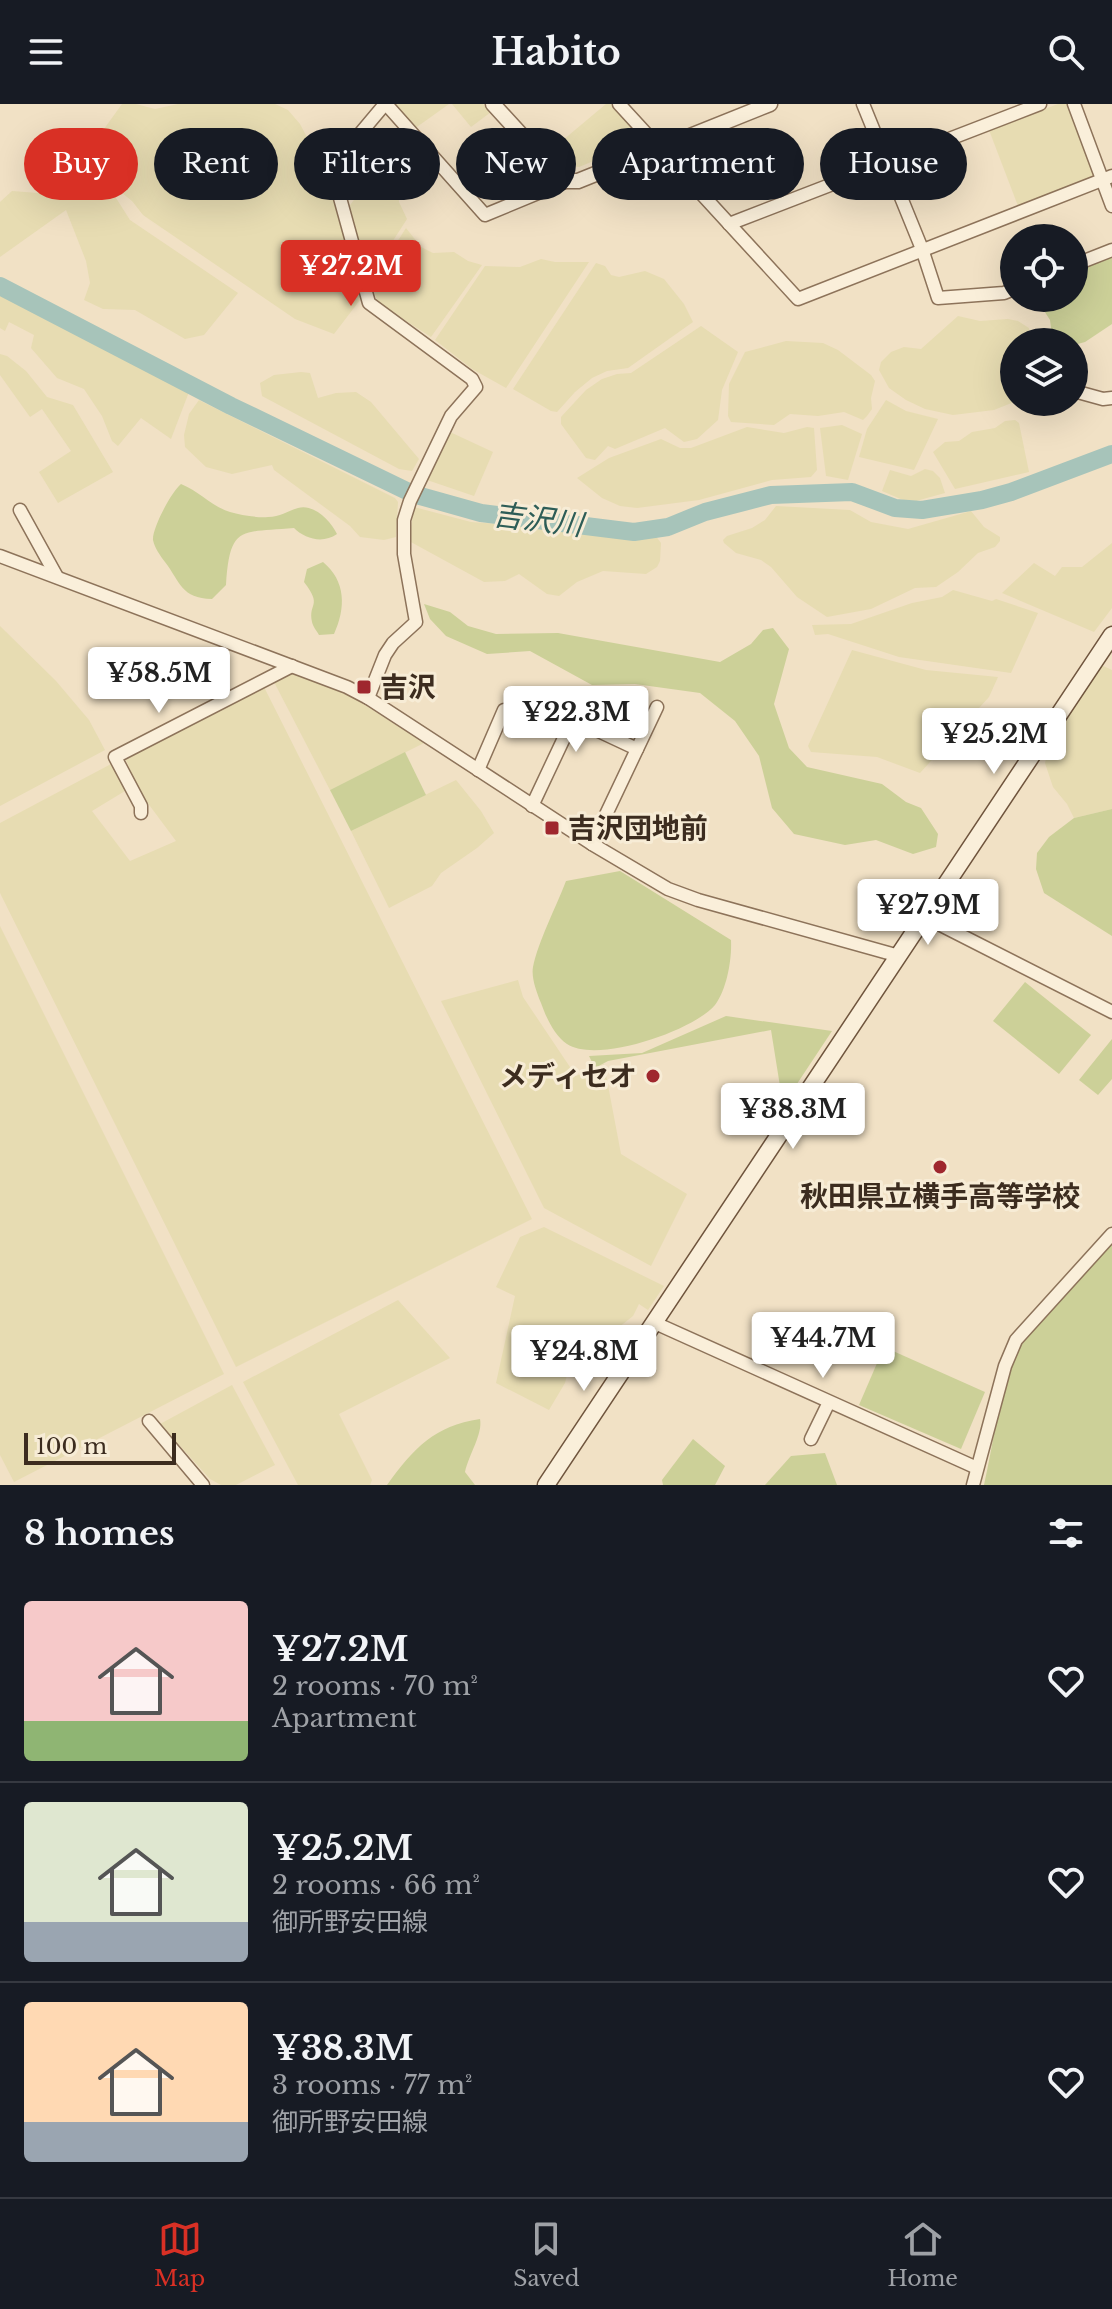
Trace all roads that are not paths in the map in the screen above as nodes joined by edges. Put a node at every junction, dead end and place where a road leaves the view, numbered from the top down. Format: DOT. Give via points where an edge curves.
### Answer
graph roads {
  1 [pos="386,104"];
  2 [pos="493,104"];
  3 [pos="619,104"];
  4 [pos="770,104"];
  5 [pos="863,104"];
  6 [pos="1040,104"];
  7 [pos="1074,104"];
  8 [pos="515,128"];
  9 [pos="641,128"];
  10 [pos="709,128"];
  11 [pos="873,128"];
  12 [pos="967,132"];
  13 [pos="1107,178"];
  14 [pos="456,182"];
  15 [pos="820,188"];
  16 [pos="472,200"];
  17 [pos="521,200"];
  18 [pos="707,200"];
  19 [pos="902,200"];
  20 [pos="1112,206"];
  21 [pos="729,224"];
  22 [pos="922,249"];
  23 [pos="1112,250"];
  24 [pos="1088,259"];
  25 [pos="1000,293"];
  26 [pos="1088,395"];
  27 [pos="1112,398"];
  28 [pos="20,510"];
  29 [pos="0,556"];
  30 [pos="57,577"];
  31 [pos="1112,635"];
  32 [pos="1105,660"];
  33 [pos="292,666"];
  34 [pos="368,698"];
  35 [pos="657,707"];
  36 [pos="504,710"];
  37 [pos="637,749"];
  38 [pos="478,770"];
  39 [pos="532,806"];
  40 [pos="141,813"];
  41 [pos="592,844"];
  42 [pos="925,917"];
  43 [pos="899,956"];
  44 [pos="1112,1012"];
  45 [pos="1112,1234"];
  46 [pos="655,1323"];
  47 [pos="829,1402"];
  48 [pos="149,1421"];
  49 [pos="811,1439"];
  50 [pos="977,1468"];
  51 [pos="203,1485"];
  52 [pos="546,1485"];
  53 [pos="973,1485"];
  1 -- 14 [label="street"];
  1 -- 34 [label="street" via="353,142 340,198 369,303 476,387 451,416 410,501 404,554 416,622 385,655"];
  2 -- 8 [label="street"];
  3 -- 9 [label="street"];
  4 -- 10 [label="street"];
  5 -- 11 [label="street"];
  6 -- 12 [label="street"];
  7 -- 13 [label="street"];
  13 -- 20 [label="street"];
  13 -- 22 [label="street"];
  15 -- 21 [label="street"];
  16 -- 17 [label="street" via="485,215"];
  18 -- 21 [label="street"];
  19 -- 22 [label="street"];
  21 -- 22 [label="street" via="798,299"];
  22 -- 25 [label="street" via="938,298"];
  23 -- 24 [label="street"];
  26 -- 27 [label="street"];
  28 -- 30 [label="street"];
  29 -- 30 [label="street"];
  30 -- 33 [label="street"];
  31 -- 32 [label="main road"];
  32 -- 42 [label="main road"];
  33 -- 34 [label="street"];
  33 -- 40 [label="street" via="115,757"];
  34 -- 38 [label="street"];
  35 -- 37 [label="street"];
  36 -- 38 [label="street"];
  37 -- 39 [label="street" via="573,719"];
  37 -- 41 [label="street"];
  38 -- 39 [label="street"];
  39 -- 41 [label="street"];
  41 -- 43 [label="street" via="668,889 698,900"];
  42 -- 43 [label="main road"];
  42 -- 44 [label="street"];
  43 -- 46 [label="main road"];
  45 -- 50 [label="street" via="1016,1340"];
  46 -- 47 [label="street"];
  46 -- 52 [label="main road"];
  47 -- 49 [label="street"];
  47 -- 50 [label="street"];
  48 -- 51 [label="street"];
  50 -- 53 [label="street"];
}
